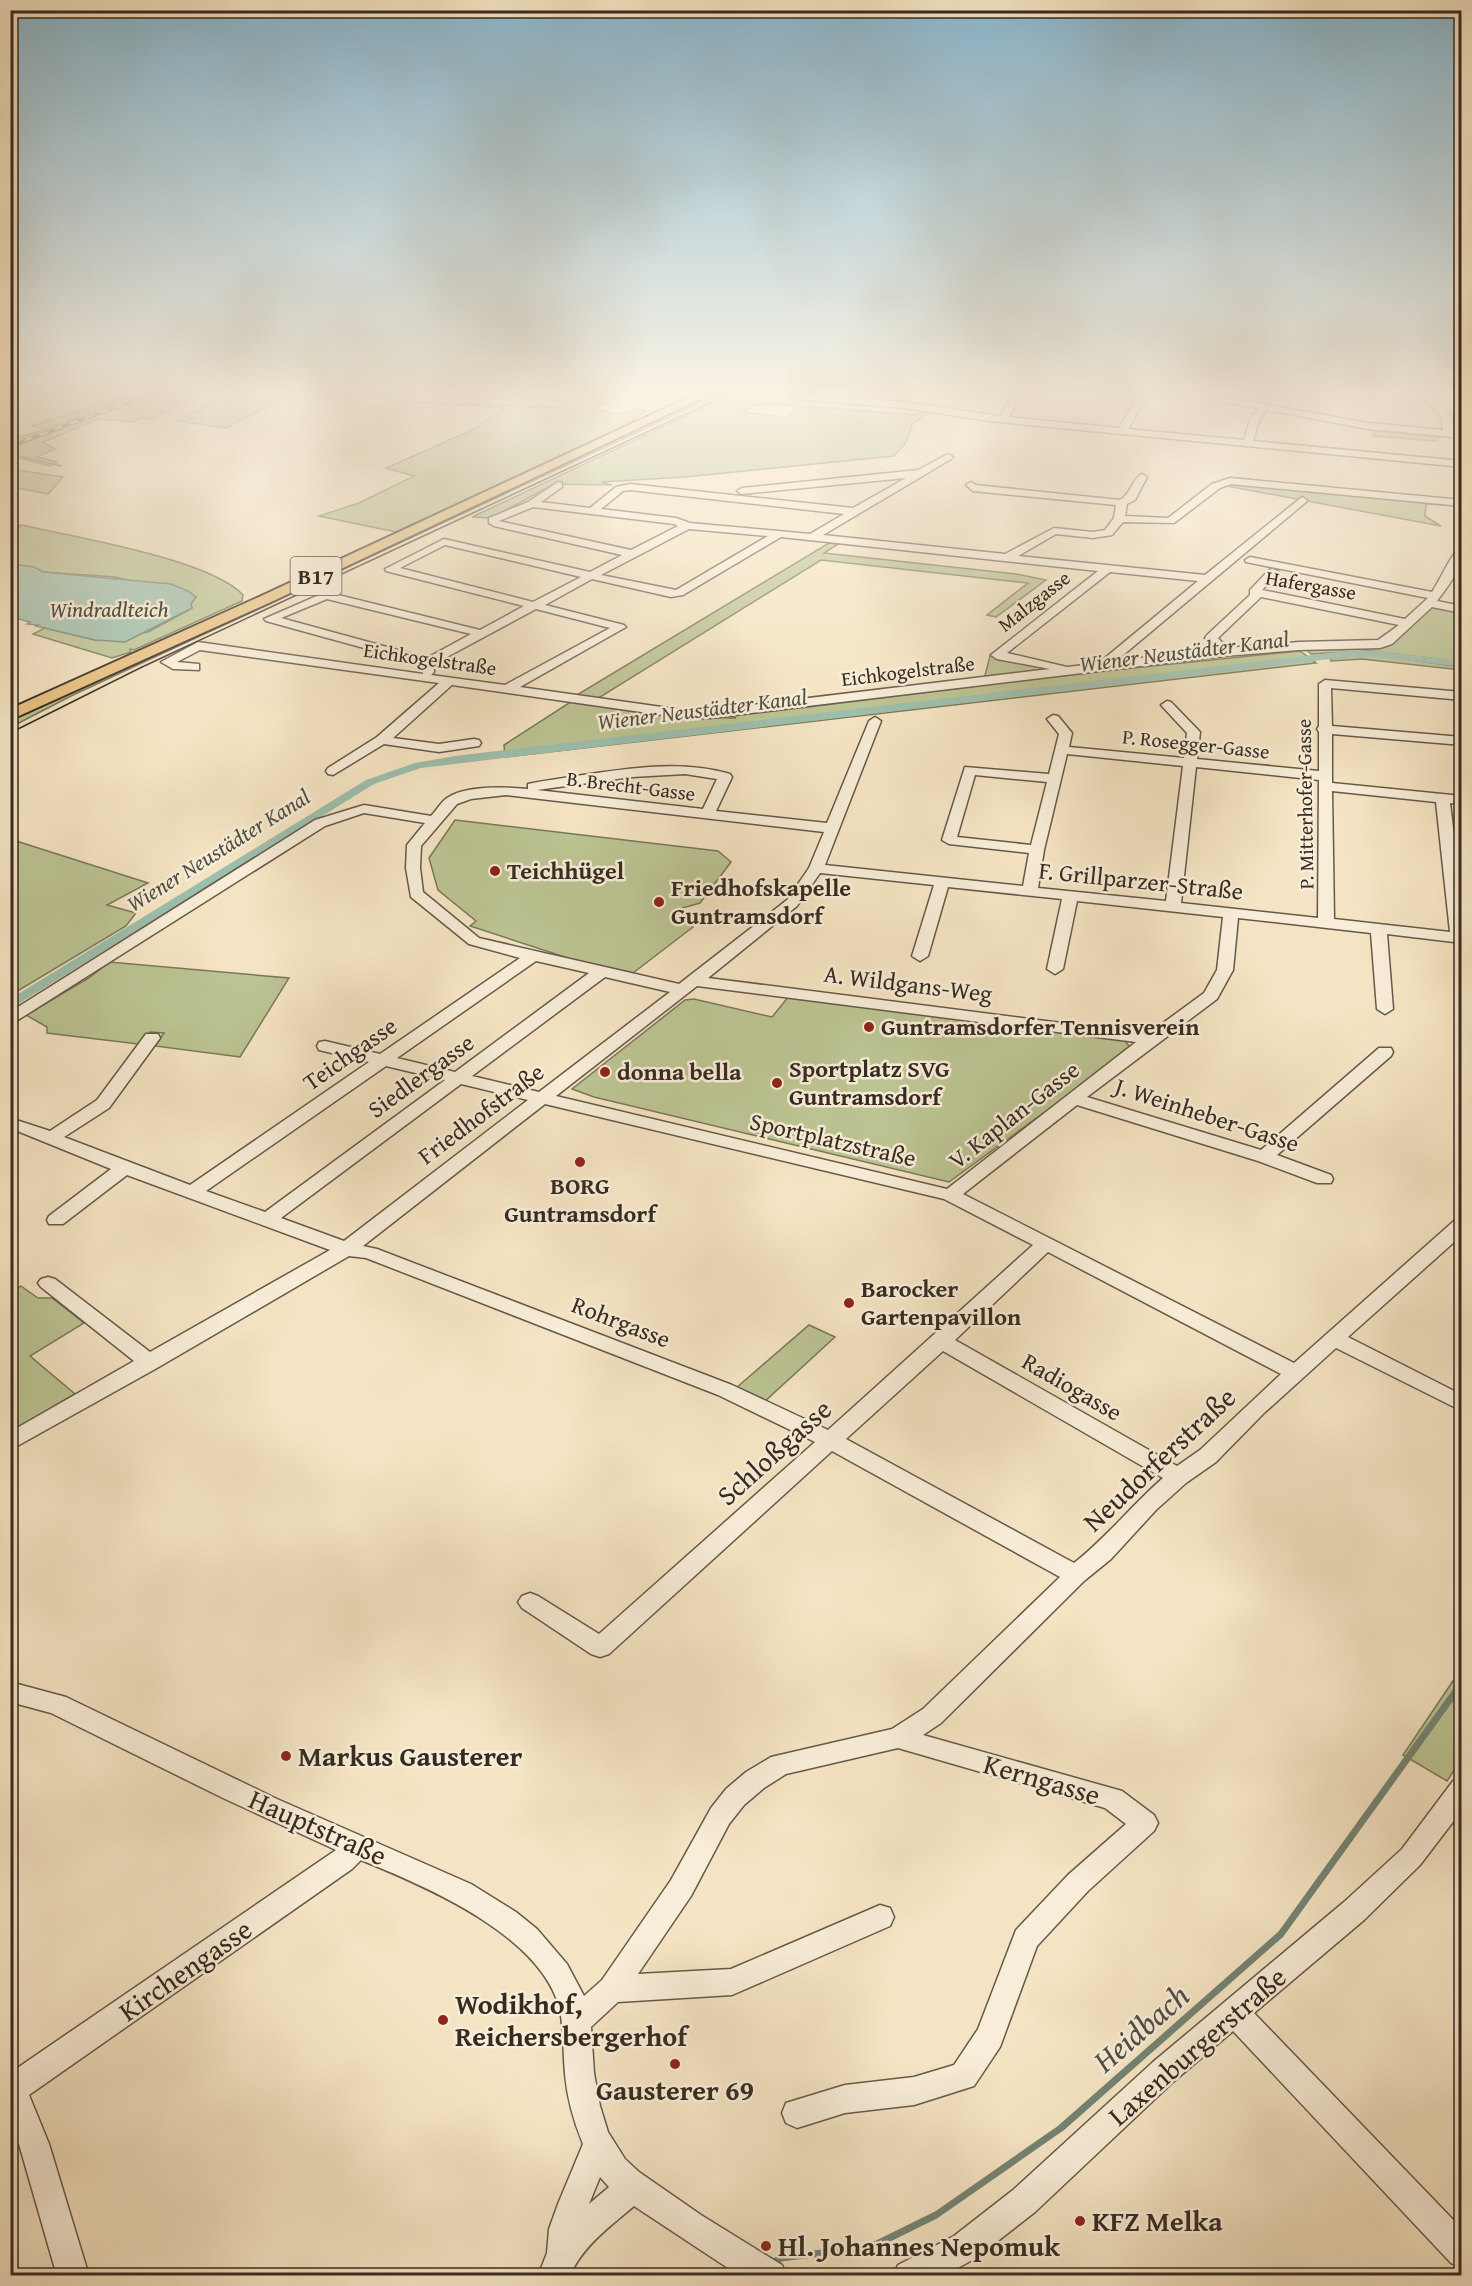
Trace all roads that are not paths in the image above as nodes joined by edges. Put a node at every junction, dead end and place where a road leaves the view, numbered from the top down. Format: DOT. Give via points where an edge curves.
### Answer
graph roads {
  1 [pos="482,498"];
  2 [pos="541,498"];
  3 [pos="609,498"];
  4 [pos="738,498"];
  5 [pos="881,498"];
  6 [pos="1069,498"];
  7 [pos="1131,498"];
  8 [pos="1201,498"];
  9 [pos="1405,498"];
  10 [pos="1302,500"];
  11 [pos="1122,503"];
  12 [pos="1461,503"];
  13 [pos="532,504"];
  14 [pos="592,512"];
  15 [pos="858,512"];
  16 [pos="1122,519"];
  17 [pos="689,526"];
  18 [pos="779,534"];
  19 [pos="812,537"];
  20 [pos="1461,549"];
  21 [pos="634,554"];
  22 [pos="1008,557"];
  23 [pos="1250,560"];
  24 [pos="1110,567"];
  25 [pos="1273,572"];
  26 [pos="592,577"];
  27 [pos="1208,579"];
  28 [pos="1254,592"];
  29 [pos="1432,600"];
  30 [pos="539,606"];
  31 [pos="1461,610"];
  32 [pos="1406,623"];
  33 [pos="484,633"];
  34 [pos="1224,652"];
  35 [pos="428,662"];
  36 [pos="1109,665"];
  37 [pos="195,667"];
  38 [pos="1085,670"];
  39 [pos="432,679"];
  40 [pos="448,682"];
  41 [pos="508,689"];
  42 [pos="1461,696"];
  43 [pos="1167,705"];
  44 [pos="10,715"];
  45 [pos="1053,719"];
  46 [pos="875,721"];
  47 [pos="1323,729"];
  48 [pos="382,740"];
  49 [pos="1461,741"];
  50 [pos="474,743"];
  51 [pos="1063,750"];
  52 [pos="1189,763"];
  53 [pos="333,771"];
  54 [pos="1054,779"];
  55 [pos="1325,781"];
  56 [pos="506,791"];
  57 [pos="1443,798"];
  58 [pos="1461,800"];
  59 [pos="708,814"];
  60 [pos="436,821"];
  61 [pos="830,828"];
  62 [pos="1037,850"];
  63 [pos="816,868"];
  64 [pos="942,882"];
  65 [pos="1030,891"];
  66 [pos="1070,896"];
  67 [pos="1173,907"];
  68 [pos="1231,914"];
  69 [pos="1326,924"];
  70 [pos="1379,930"];
  71 [pos="1460,938"];
  72 [pos="533,956"];
  73 [pos="920,956"];
  74 [pos="1055,969"];
  75 [pos="603,971"];
  76 [pos="689,986"];
  77 [pos="1385,1009"];
  78 [pos="10,1020"];
  79 [pos="152,1038"];
  80 [pos="1151,1039"];
  81 [pos="325,1046"];
  82 [pos="1385,1052"];
  83 [pos="386,1059"];
  84 [pos="461,1077"];
  85 [pos="544,1098"];
  86 [pos="1076,1099"];
  87 [pos="12,1124"];
  88 [pos="52,1137"];
  89 [pos="1264,1157"];
  90 [pos="125,1168"];
  91 [pos="1324,1179"];
  92 [pos="194,1191"];
  93 [pos="950,1195"];
  94 [pos="267,1219"];
  95 [pos="56,1220"];
  96 [pos="1461,1224"];
  97 [pos="1046,1243"];
  98 [pos="346,1249"];
  99 [pos="48,1283"];
  100 [pos="1334,1339"];
  101 [pos="941,1341"];
  102 [pos="150,1363"];
  103 [pos="1296,1373"];
  104 [pos="1461,1404"];
  105 [pos="830,1440"];
  106 [pos="10,1442"];
  107 [pos="1178,1477"];
  108 [pos="1076,1575"];
  109 [pos="530,1602"];
  110 [pos="10,1692"];
  111 [pos="898,1738"];
  112 [pos="1461,1789"];
  113 [pos="357,1846"];
  114 [pos="880,1917"];
  115 [pos="612,1989"];
  116 [pos="1234,2012"];
  117 [pos="577,2021"];
  118 [pos="11,2091"];
  119 [pos="797,2114"];
  120 [pos="599,2144"];
  121 [pos="633,2186"];
  122 [pos="1461,2252"];
  123 [pos="559,2264"];
  124 [pos="74,2276"];
  125 [pos="771,2276"];
  126 [pos="909,2276"];
  1 -- 44 [label="main road, B17"];
  2 -- 13 [label="street"];
  3 -- 14 [label="street"];
  4 -- 15 [label="street"];
  5 -- 15 [label="street"];
  6 -- 11 [label="street"];
  7 -- 11 [label="street"];
  8 -- 16 [label="street" via="1170,521"];
  9 -- 12 [label="street"];
  10 -- 27 [label="street"];
  11 -- 16 [label="street"];
  13 -- 14 [label="street"];
  13 -- 21 [label="street" via="493,520 494,523"];
  14 -- 17 [label="street" via="676,521"];
  15 -- 19 [label="street"];
  16 -- 22 [label="street" via="1108,533 1054,531"];
  17 -- 18 [label="street"];
  17 -- 21 [label="street"];
  18 -- 19 [label="street"];
  18 -- 26 [label="street" via="679,593"];
  19 -- 22 [label="street"];
  20 -- 29 [label="street, Eichkogelstraße" via="1447,580"];
  21 -- 26 [label="street"];
  22 -- 24 [label="street"];
  23 -- 29 [label="street"];
  24 -- 27 [label="street"];
  24 -- 38 [label="street, Malzgasse" via="997,654"];
  25 -- 28 [label="street"];
  26 -- 30 [label="street"];
  26 -- 30 [label="street" via="444,542 390,569"];
  27 -- 36 [label="street" via="1109,661"];
  28 -- 32 [label="street, Hafergasse"];
  28 -- 34 [label="street, Hafergasse" via="1256,596 1211,638"];
  29 -- 31 [label="street"];
  29 -- 32 [label="street, Eichkogelstraße"];
  30 -- 33 [label="street"];
  30 -- 41 [label="street" via="620,627"];
  32 -- 34 [label="street, Eichkogelstraße" via="1380,644"];
  33 -- 35 [label="street"];
  33 -- 35 [label="street" via="326,595 270,619"];
  34 -- 36 [label="street, Eichkogelstraße"];
  35 -- 39 [label="street"];
  36 -- 38 [label="street, Eichkogelstraße"];
  37 -- 39 [label="street, Eichkogelstraße" via="167,662 198,646"];
  38 -- 41 [label="street, Eichkogelstraße" via="709,714 683,714"];
  39 -- 40 [label="street, Eichkogelstraße"];
  40 -- 41 [label="street, Eichkogelstraße"];
  40 -- 48 [label="street"];
  42 -- 47 [label="street, P. Mitterhofer-Gasse" via="1325,684"];
  43 -- 52 [label="street" via="1194,732"];
  45 -- 51 [label="street" via="1066,733"];
  46 -- 61 [label="street, Friedhofstraße"];
  47 -- 49 [label="street"];
  47 -- 55 [label="street, P. Mitterhofer-Gasse"];
  48 -- 50 [label="street" via="439,748"];
  48 -- 53 [label="street"];
  51 -- 52 [label="street, P. Rosegger-Gasse"];
  51 -- 54 [label="street"];
  52 -- 55 [label="street, P. Rosegger-Gasse"];
  52 -- 67 [label="street"];
  54 -- 62 [label="street"];
  54 -- 62 [label="street" via="970,770 949,840"];
  55 -- 57 [label="street, P. Rosegger-Gasse"];
  55 -- 69 [label="street, P. Mitterhofer-Gasse"];
  56 -- 59 [label="street, B. Brecht-Gasse"];
  56 -- 59 [label="street" via="673,769 715,772 725,777"];
  56 -- 60 [label="street, B. Brecht-Gasse" via="452,801"];
  57 -- 58 [label="street, P. Rosegger-Gasse"];
  57 -- 71 [label="street"];
  59 -- 61 [label="street, B. Brecht-Gasse"];
  60 -- 72 [label="street" via="414,845 416,894 474,941"];
  60 -- 78 [label="street" via="364,809 320,823"];
  61 -- 63 [label="street, Friedhofstraße"];
  62 -- 65 [label="street"];
  63 -- 64 [label="street, F. Grillparzer-Straße"];
  63 -- 76 [label="street, Friedhofstraße" via="792,903"];
  64 -- 65 [label="street, F. Grillparzer-Straße"];
  64 -- 73 [label="street"];
  65 -- 66 [label="street, F. Grillparzer-Straße"];
  66 -- 67 [label="street, F. Grillparzer-Straße"];
  66 -- 74 [label="street"];
  67 -- 68 [label="street, F. Grillparzer-Straße"];
  68 -- 69 [label="street, F. Grillparzer-Straße"];
  68 -- 80 [label="street, V. Kaplan-Gasse" via="1225,970 1211,996"];
  69 -- 70 [label="street, F. Grillparzer-Straße"];
  70 -- 71 [label="street, F. Grillparzer-Straße"];
  70 -- 77 [label="street"];
  72 -- 75 [label="street"];
  72 -- 83 [label="street, Teichgasse"];
  75 -- 76 [label="street"];
  75 -- 84 [label="street, Siedlergasse"];
  76 -- 80 [label="street, A. Wildgans-Weg"];
  76 -- 85 [label="street, Friedhofstraße"];
  79 -- 88 [label="street" via="103,1104"];
  80 -- 86 [label="street, V. Kaplan-Gasse"];
  81 -- 83 [label="street, Sportplatzstraße"];
  82 -- 89 [label="street"];
  83 -- 84 [label="street, Sportplatzstraße"];
  83 -- 92 [label="street, Teichgasse"];
  84 -- 85 [label="street, Sportplatzstraße"];
  84 -- 94 [label="street, Siedlergasse"];
  85 -- 93 [label="street, Sportplatzstraße"];
  85 -- 98 [label="street, Friedhofstraße"];
  86 -- 89 [label="street, J. Weinheber-Gasse"];
  86 -- 93 [label="street, V. Kaplan-Gasse"];
  87 -- 88 [label="street, Rohrgasse"];
  88 -- 90 [label="street, Rohrgasse"];
  89 -- 91 [label="street, J. Weinheber-Gasse"];
  90 -- 92 [label="street, Rohrgasse"];
  90 -- 95 [label="street"];
  92 -- 94 [label="street, Rohrgasse"];
  93 -- 97 [label="street, Sportplatzstraße"];
  94 -- 98 [label="street, Rohrgasse"];
  96 -- 100 [label="street, Neudorferstraße"];
  97 -- 101 [label="street, Schloßgasse"];
  97 -- 103 [label="street, Sportplatzstraße"];
  98 -- 102 [label="street, Friedhofstraße"];
  98 -- 105 [label="street, Rohrgasse" via="370,1253 687,1375"];
  99 -- 102 [label="street"];
  100 -- 103 [label="street, Neudorferstraße"];
  100 -- 104 [label="street"];
  101 -- 105 [label="street, Schloßgasse"];
  101 -- 107 [label="street, Radiogasse"];
  102 -- 106 [label="street, Friedhofstraße"];
  103 -- 107 [label="street, Neudorferstraße" via="1208,1456"];
  105 -- 108 [label="street, Rohrgasse"];
  105 -- 109 [label="street, Schloßgasse" via="600,1647"];
  107 -- 108 [label="street, Neudorferstraße"];
  108 -- 111 [label="street, Neudorferstraße" via="932,1716"];
  110 -- 113 [label="street, Hauptstraße" via="57,1704"];
  111 -- 115 [label="street, Kerngasse" via="780,1765 742,1791 720,1816 681,1888"];
  111 -- 119 [label="street, Kerngasse" via="1113,1799 1145,1823 1078,1883 1026,1939 990,2037 964,2076 914,2091 845,2099"];
  112 -- 116 [label="street, Laxenburgerstraße" via="1410,1857 1383,1884"];
  113 -- 117 [label="street, Hauptstraße" via="453,1888 527,1938 560,1976"];
  113 -- 118 [label="street, Kirchengasse" via="343,1861"];
  114 -- 115 [label="street" via="732,1982"];
  115 -- 117 [label="street, Kerngasse"];
  116 -- 122 [label="street"];
  116 -- 126 [label="street, Laxenburgerstraße" via="1162,2072 1024,2201 964,2247"];
  117 -- 120 [label="street" via="581,2084"];
  118 -- 124 [label="street" via="34,2144"];
  120 -- 121 [label="street" via="614,2170"];
  120 -- 123 [label="street" via="565,2229"];
  121 -- 123 [label="street" via="594,2220"];
  121 -- 125 [label="street"];
}
